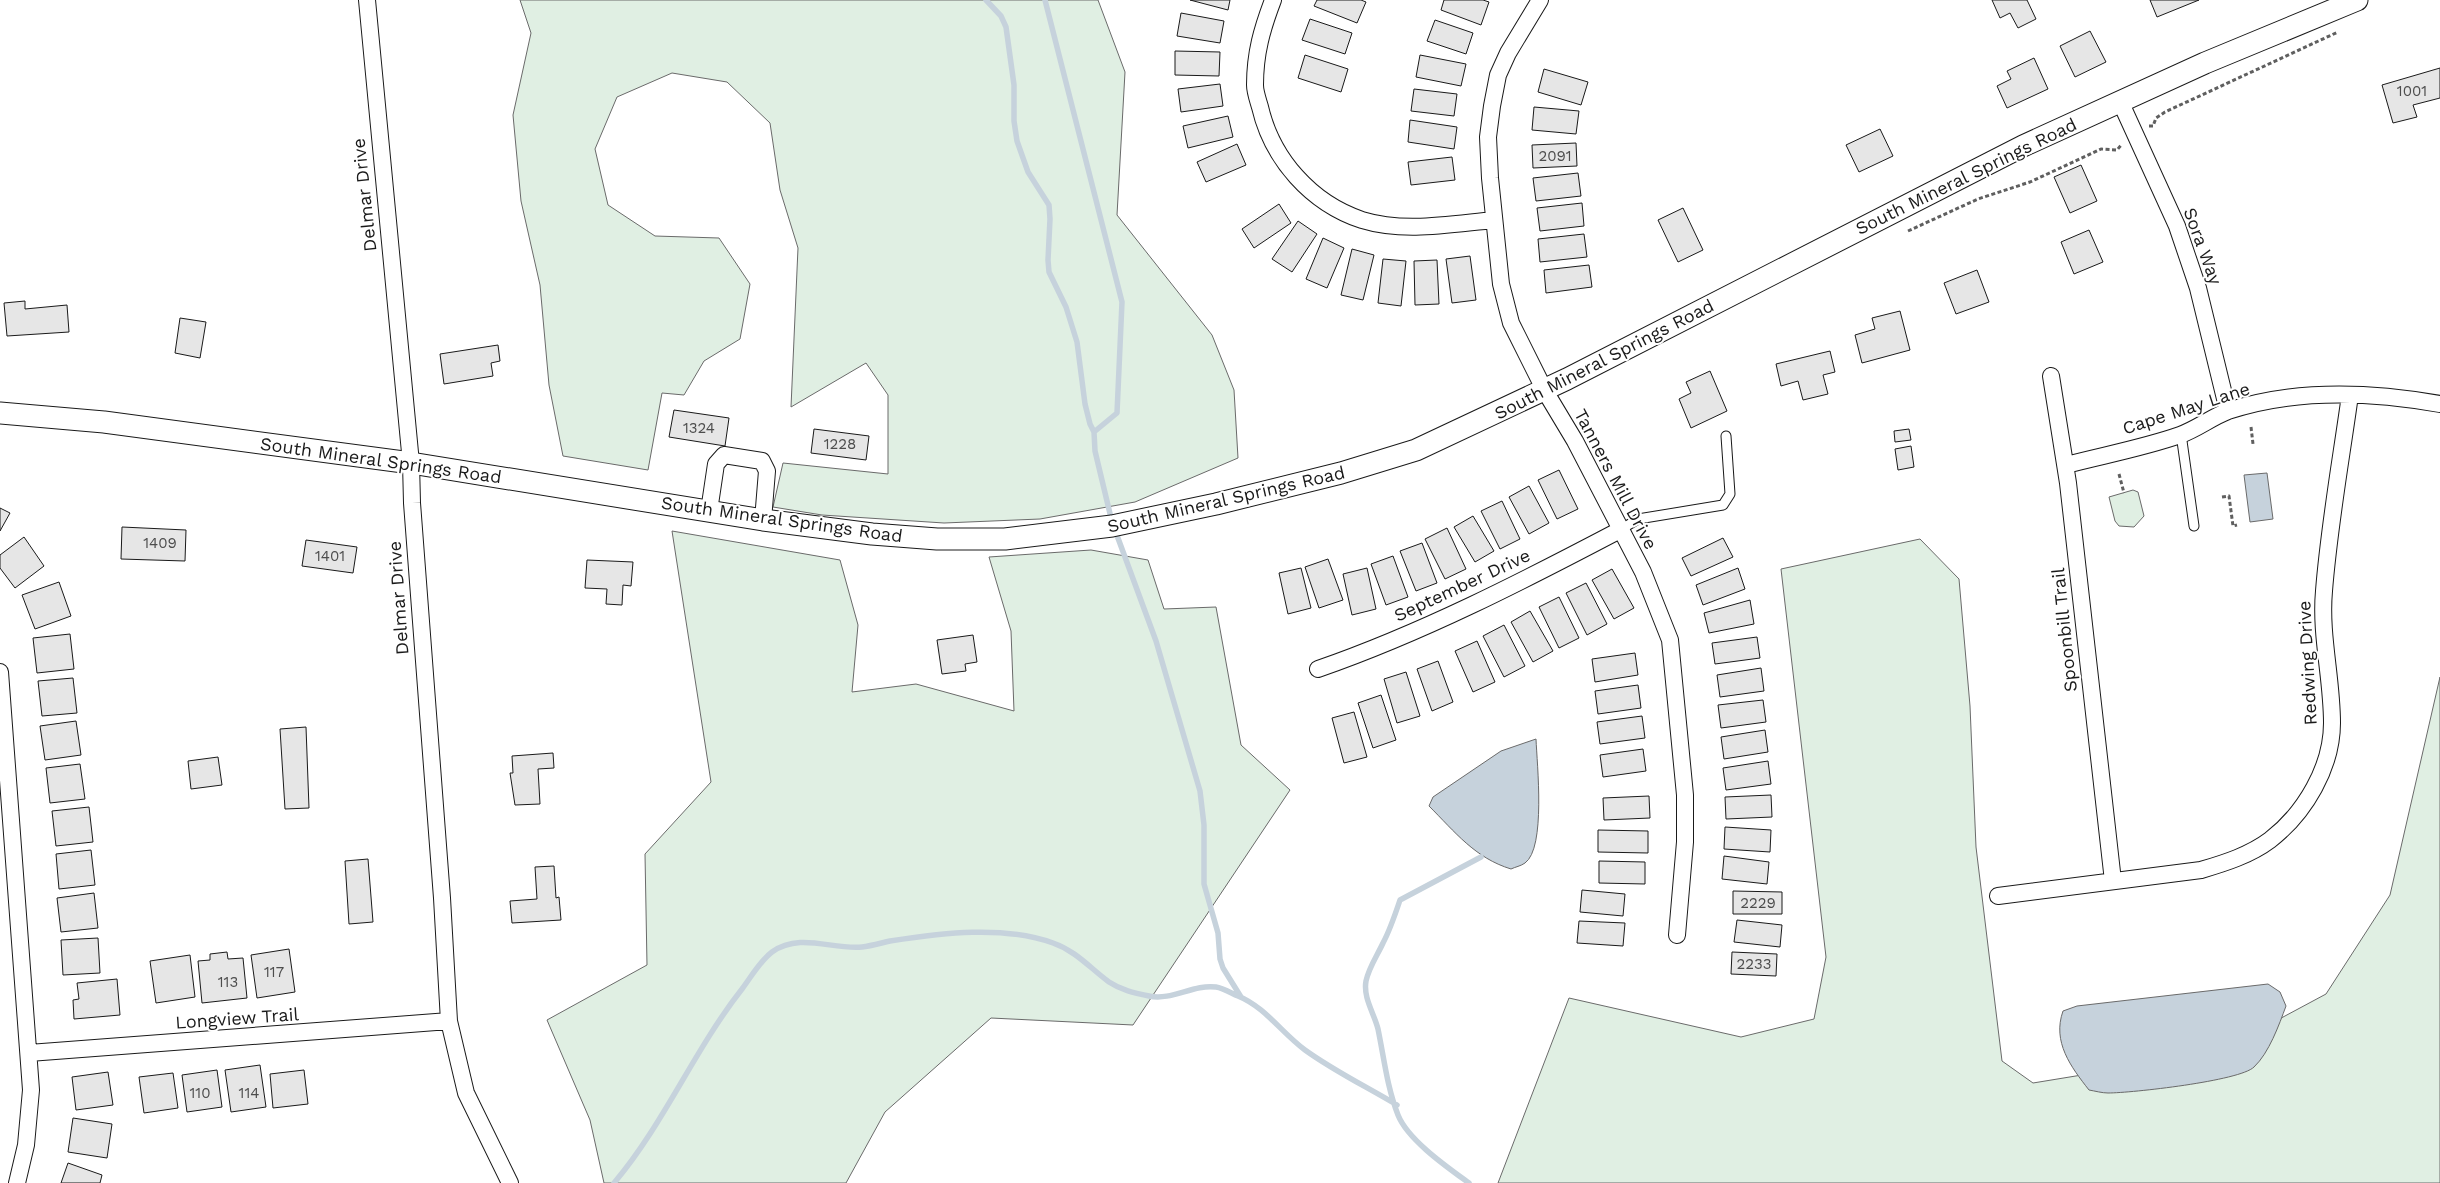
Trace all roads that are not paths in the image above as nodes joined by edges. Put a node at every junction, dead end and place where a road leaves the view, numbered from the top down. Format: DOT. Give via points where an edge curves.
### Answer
graph roads {
  1 [pos="367,0"];
  2 [pos="1273,0"];
  3 [pos="1540,0"];
  4 [pos="2357,0"];
  5 [pos="2120,101"];
  6 [pos="1494,220"];
  7 [pos="2052,376"];
  8 [pos="1544,391"];
  9 [pos="2350,395"];
  10 [pos="2440,404"];
  11 [pos="2228,412"];
  12 [pos="0,413"];
  13 [pos="2181,434"];
  14 [pos="1726,436"];
  15 [pos="411,463"];
  16 [pos="2066,465"];
  17 [pos="708,511"];
  18 [pos="763,520"];
  19 [pos="2194,526"];
  20 [pos="1620,530"];
  21 [pos="1318,670"];
  22 [pos="0,672"];
  23 [pos="7,850"];
  24 [pos="2113,881"];
  25 [pos="1998,896"];
  26 [pos="1677,935"];
  27 [pos="449,1021"];
  28 [pos="28,1053"];
  29 [pos="17,1183"];
  30 [pos="510,1183"];
  1 -- 15 [label="street, Delmar Drive"];
  2 -- 6 [label="street" via="1260,36 1255,86 1264,126 1278,154 1298,179 1322,199 1363,220 1409,227"];
  3 -- 6 [label="street, Tanners Mill Drive" via="1498,75 1488,138"];
  4 -- 5 [label="street, South Mineral Springs Road"];
  5 -- 8 [label="street, South Mineral Springs Road" via="2017,149"];
  5 -- 11 [label="street, Sora Way" via="2177,226 2195,279"];
  6 -- 8 [label="street, Tanners Mill Drive" via="1500,284 1511,322"];
  7 -- 16 [label="street, Spoonbill Trail"];
  8 -- 18 [label="street, South Mineral Springs Road" via="1466,428 1376,463 1216,504 1112,526 1005,539 937,539 864,534"];
  8 -- 20 [label="street, Tanners Mill Drive" via="1575,441"];
  9 -- 10 [label="street, Cape May Lane"];
  9 -- 11 [label="street, Cape May Lane" via="2282,400"];
  9 -- 24 [label="street, Redwing Drive" via="2324,591 2323,629 2331,686 2332,725 2327,754 2314,789 2295,816 2270,840 2232,860 2201,870"];
  11 -- 13 [label="street, Cape May Lane"];
  12 -- 15 [label="street, South Mineral Springs Road" via="121,424"];
  13 -- 16 [label="street, Cape May Lane"];
  13 -- 19 [label="lane"];
  14 -- 20 [label="lane" via="1730,494 1723,505 1638,519"];
  15 -- 17 [label="street, South Mineral Springs Road"];
  15 -- 27 [label="street, Delmar Drive"];
  16 -- 24 [label="street, Spoonbill Trail"];
  17 -- 18 [label="street, South Mineral Springs Road"];
  17 -- 18 [label="street" via="716,464 724,455 762,461 767,470"];
  20 -- 21 [label="street, September Drive" via="1446,616"];
  20 -- 26 [label="street, Tanners Mill Drive" via="1670,640 1686,795"];
  22 -- 23 [label="street"];
  23 -- 28 [label="street"];
  24 -- 25 [label="street, Redwing Drive"];
  27 -- 28 [label="street, Longview Trail"];
  27 -- 30 [label="street, Delmar Drive" via="466,1093"];
  28 -- 29 [label="street" via="32,1090 26,1145"];
}
